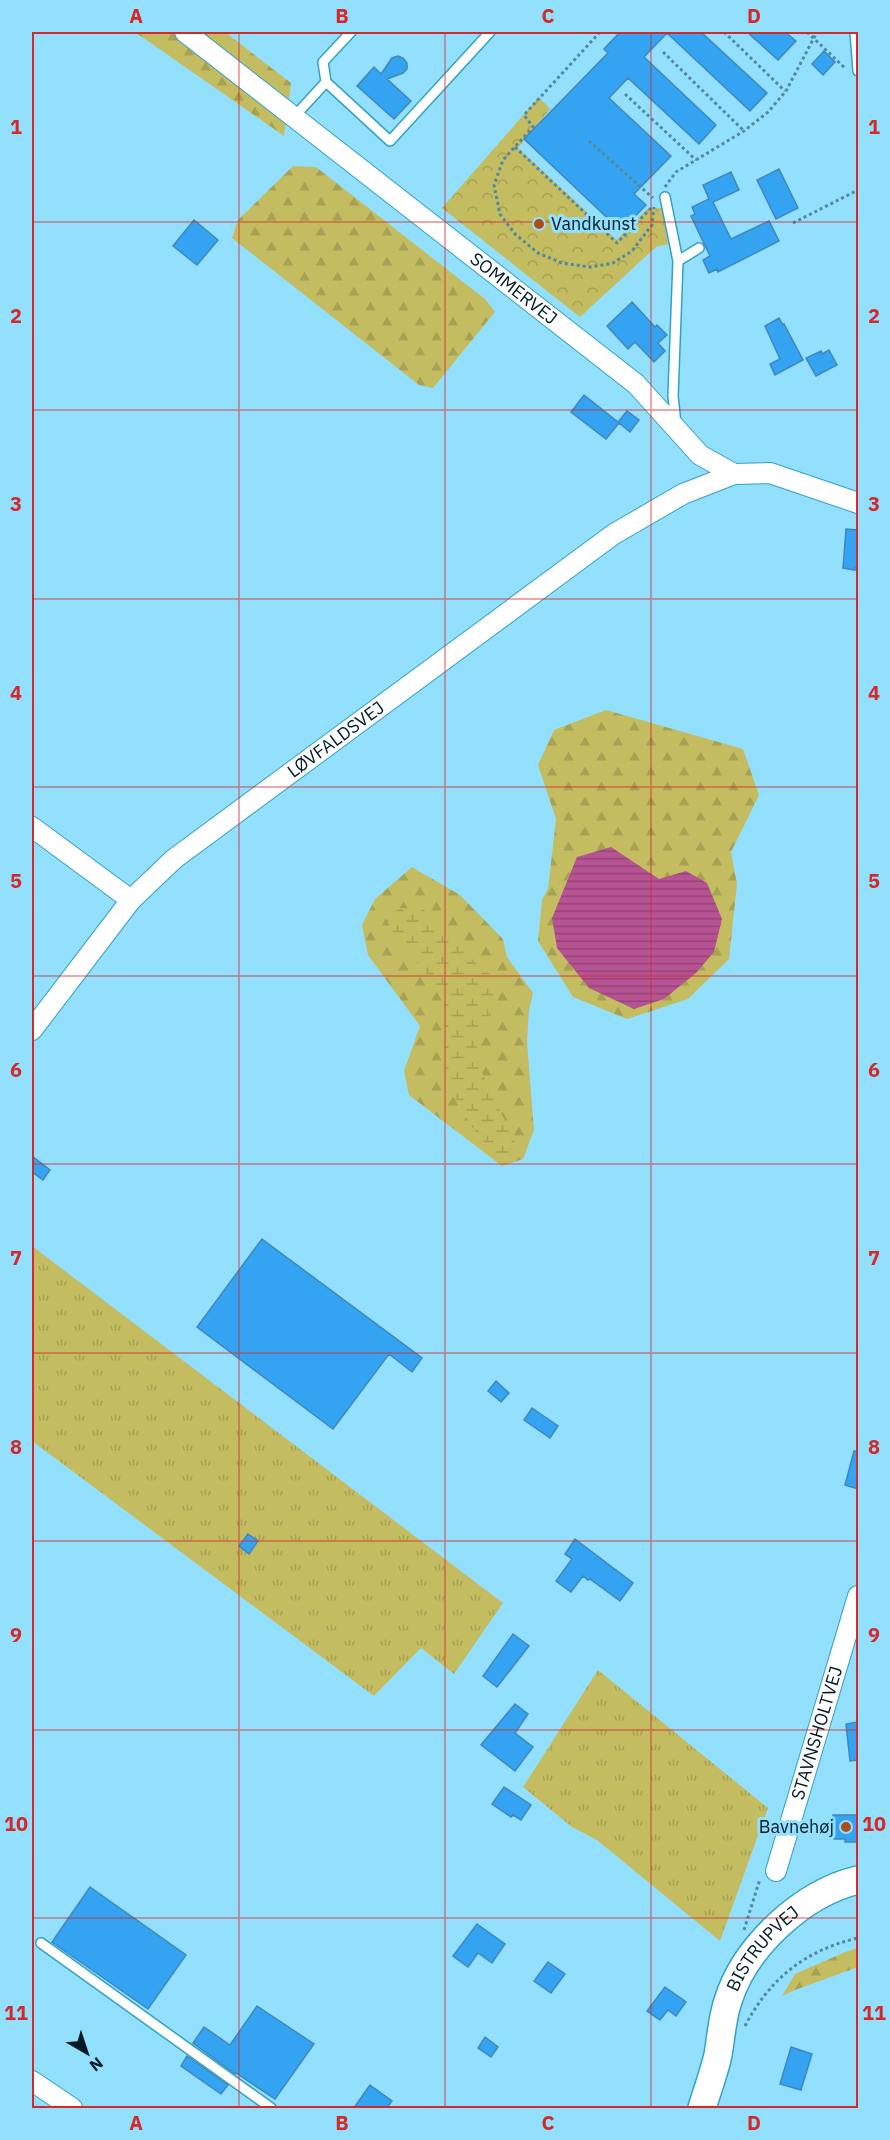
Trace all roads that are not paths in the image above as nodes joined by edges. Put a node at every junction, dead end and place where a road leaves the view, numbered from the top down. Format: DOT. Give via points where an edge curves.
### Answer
graph roads {
  1 [pos="185,32"];
  2 [pos="351,32"];
  3 [pos="490,32"];
  4 [pos="855,32"];
  5 [pos="856,71"];
  6 [pos="326,82"];
  7 [pos="294,117"];
  8 [pos="661,195"];
  9 [pos="699,248"];
  10 [pos="678,261"];
  11 [pos="676,426"];
  12 [pos="700,455"];
  13 [pos="734,474"];
  14 [pos="683,494"];
  15 [pos="858,503"];
  16 [pos="32,827"];
  17 [pos="131,900"];
  18 [pos="32,1030"];
  19 [pos="858,1596"];
  20 [pos="776,1871"];
  21 [pos="858,1880"];
  22 [pos="858,1899"];
  23 [pos="41,1943"];
  24 [pos="717,2058"];
  25 [pos="32,2081"];
  26 [pos="72,2109"];
  27 [pos="271,2109"];
  28 [pos="702,2109"];
  1 -- 7 [label="street, SOMMERVEJ"];
  2 -- 6 [label="lane" via="323,62"];
  3 -- 6 [label="lane" via="390,141"];
  4 -- 5 [label="lane"];
  6 -- 7 [label="lane"];
  7 -- 11 [label="street, SOMMERVEJ" via="636,384"];
  8 -- 10 [label="lane"];
  9 -- 10 [label="lane"];
  10 -- 11 [label="lane" via="673,396"];
  11 -- 12 [label="street, SOMMERVEJ"];
  12 -- 13 [label="street, SOMMERVEJ"];
  12 -- 14 [label="street" via="696,472"];
  13 -- 14 [label="street, LØVFALDSVEJ"];
  13 -- 15 [label="street" via="770,473"];
  14 -- 17 [label="street, LØVFALDSVEJ" via="604,541 174,859"];
  16 -- 17 [label="street"];
  17 -- 18 [label="street, LØVFALDSVEJ"];
  19 -- 20 [label="street, STAVNSHOLTVEJ"];
  21 -- 24 [label="main road, BISTRUPVEJ" via="825,1892 800,1908 756,1949 728,2001"];
  22 -- 24 [label="main road, BISTRUPVEJ" via="812,1921 774,1956 738,2013"];
  23 -- 27 [label="lane"];
  24 -- 28 [label="main road, BISTRUPVEJ"];
  25 -- 26 [label="street"];
}
